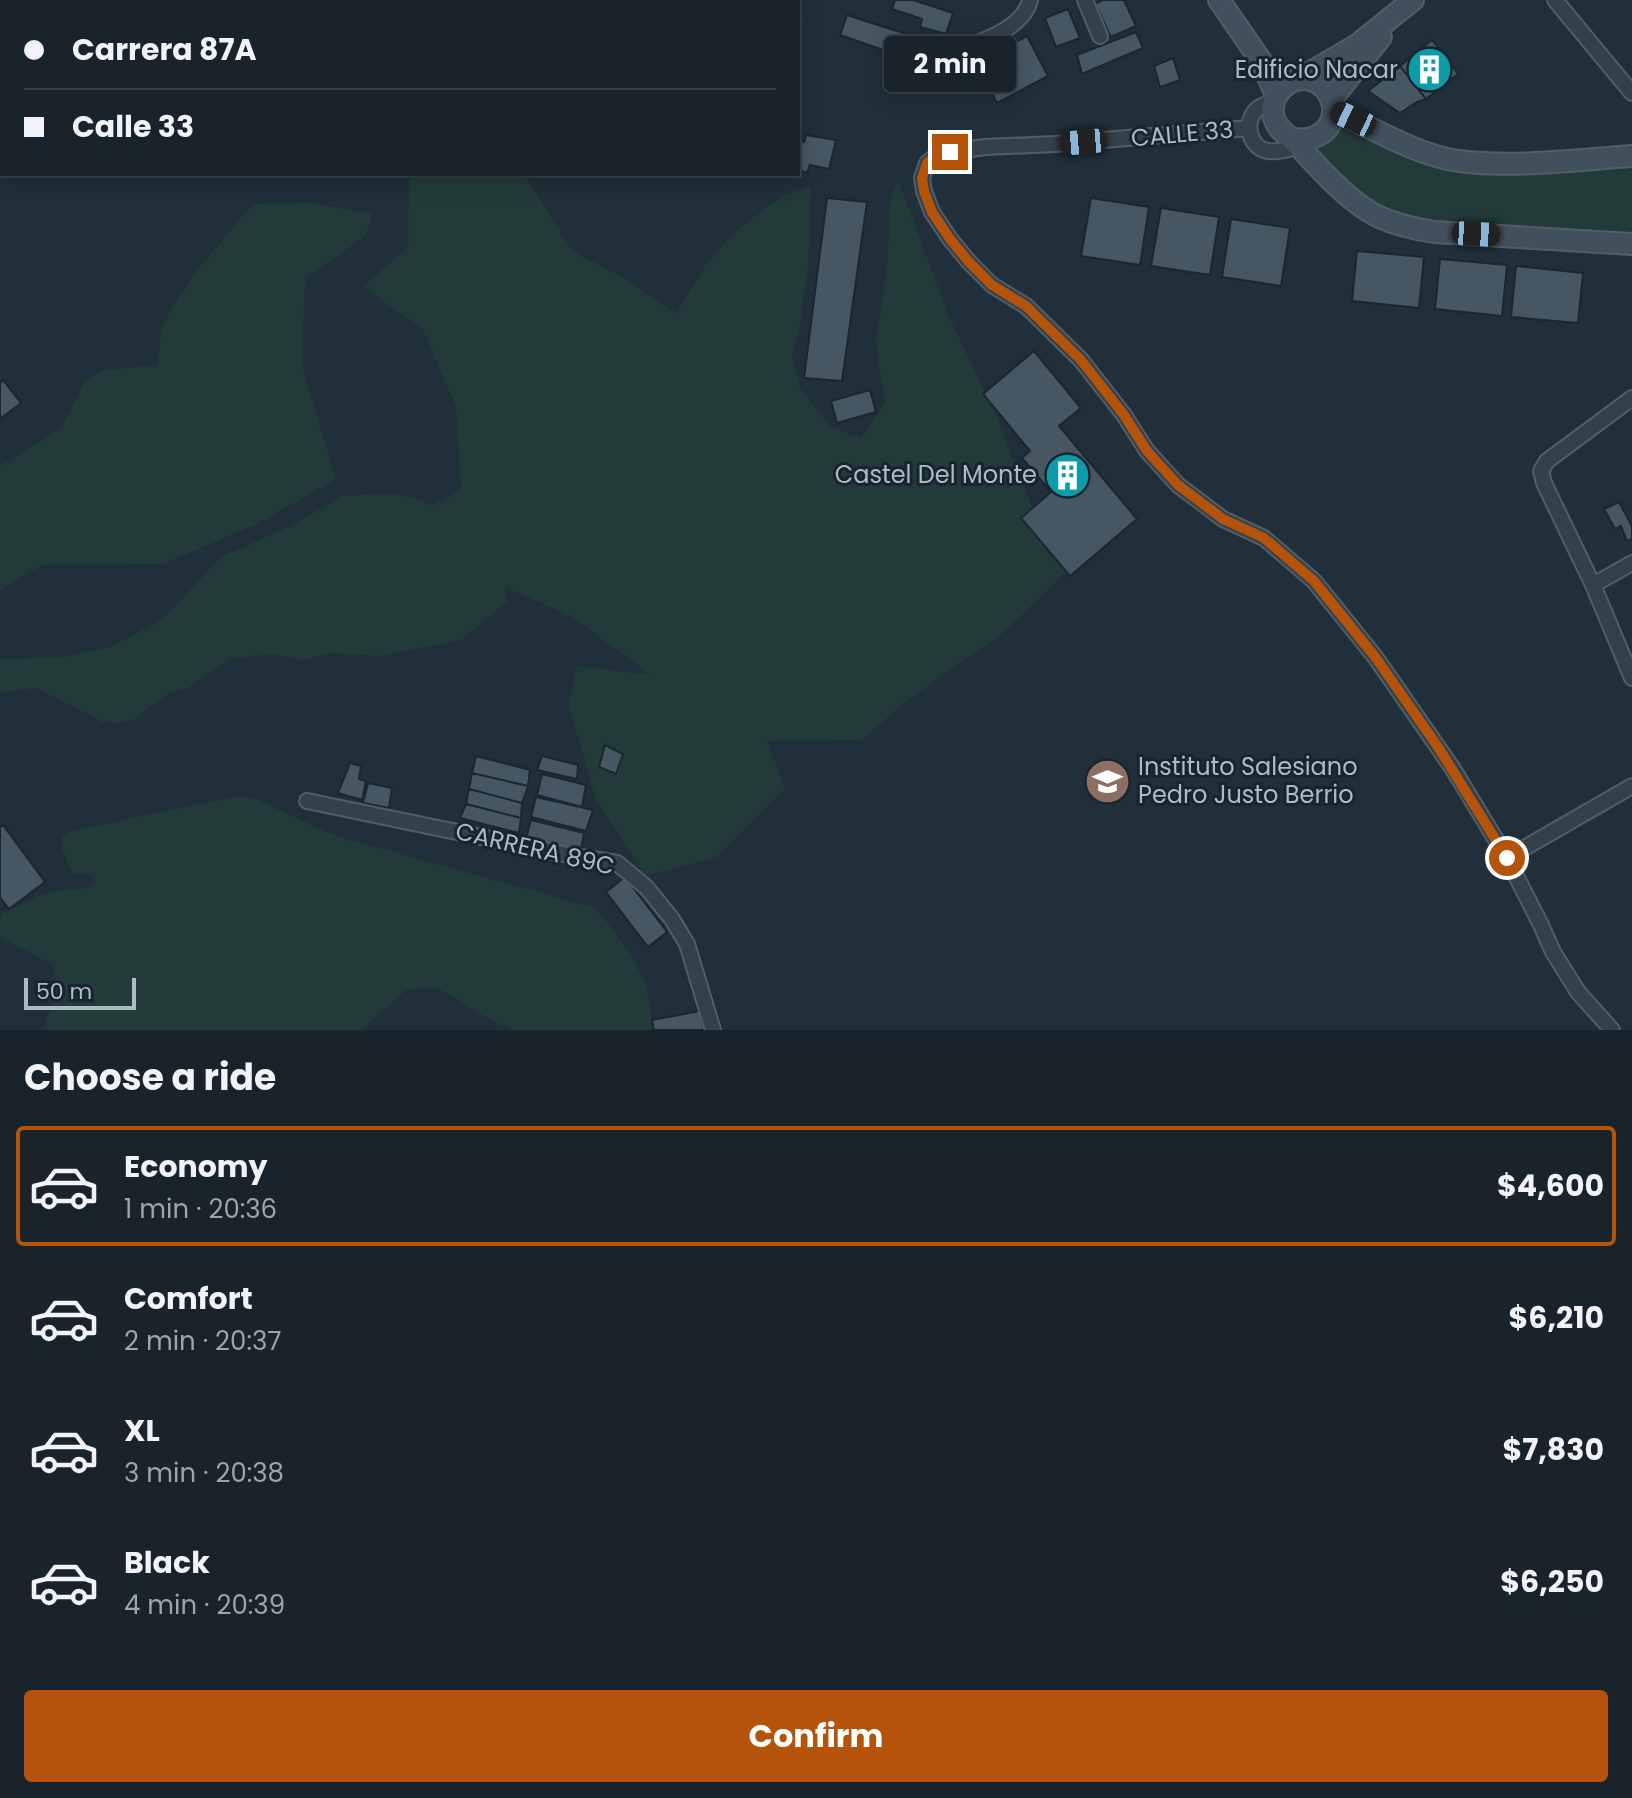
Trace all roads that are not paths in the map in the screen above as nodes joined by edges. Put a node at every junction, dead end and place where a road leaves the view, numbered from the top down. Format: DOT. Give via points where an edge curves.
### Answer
graph roads {
  1 [pos="1030,0"];
  2 [pos="1085,0"];
  3 [pos="1219,0"];
  4 [pos="1555,0"];
  5 [pos="1403,4"];
  6 [pos="1100,36"];
  7 [pos="937,58"];
  8 [pos="1284,90"];
  9 [pos="1632,93"];
  10 [pos="1332,105"];
  11 [pos="1249,128"];
  12 [pos="1295,142"];
  13 [pos="1632,156"];
  14 [pos="1632,244"];
  15 [pos="1632,398"];
  16 [pos="1632,563"];
  17 [pos="1593,585"];
  18 [pos="1632,678"];
  19 [pos="1632,786"];
  20 [pos="307,801"];
  21 [pos="1507,858"];
  22 [pos="713,1030"];
  23 [pos="1612,1030"];
  1 -- 7 [label="street" via="1017,22"];
  2 -- 6 [label="street"];
  3 -- 8 [label="street"];
  4 -- 9 [label="street"];
  5 -- 8 [label="street" via="1357,45"];
  5 -- 10 [label="street"];
  8 -- 10 [label="street" via="1314,82 1327,92"];
  8 -- 11 [label="street" via="1260,106"];
  8 -- 12 [label="street" via="1274,119"];
  10 -- 12 [label="street" via="1329,125 1319,135"];
  10 -- 13 [label="street" via="1409,145 1457,161"];
  11 -- 12 [label="street" via="1253,141 1269,152"];
  11 -- 21 [label="street, CALLE 33" via="937,155 927,163 924,191 932,212 969,262 992,285 1026,306 1081,360 1178,485 1223,519 1264,538 1314,581 1376,658"];
  12 -- 14 [label="street" via="1365,209 1405,227"];
  15 -- 17 [label="street" via="1547,461 1541,471"];
  16 -- 17 [label="street"];
  17 -- 18 [label="street"];
  19 -- 21 [label="street"];
  20 -- 22 [label="street, CARRERA 89C" via="617,863 646,887 687,944"];
  21 -- 23 [label="street" via="1553,952 1578,992"];
}
